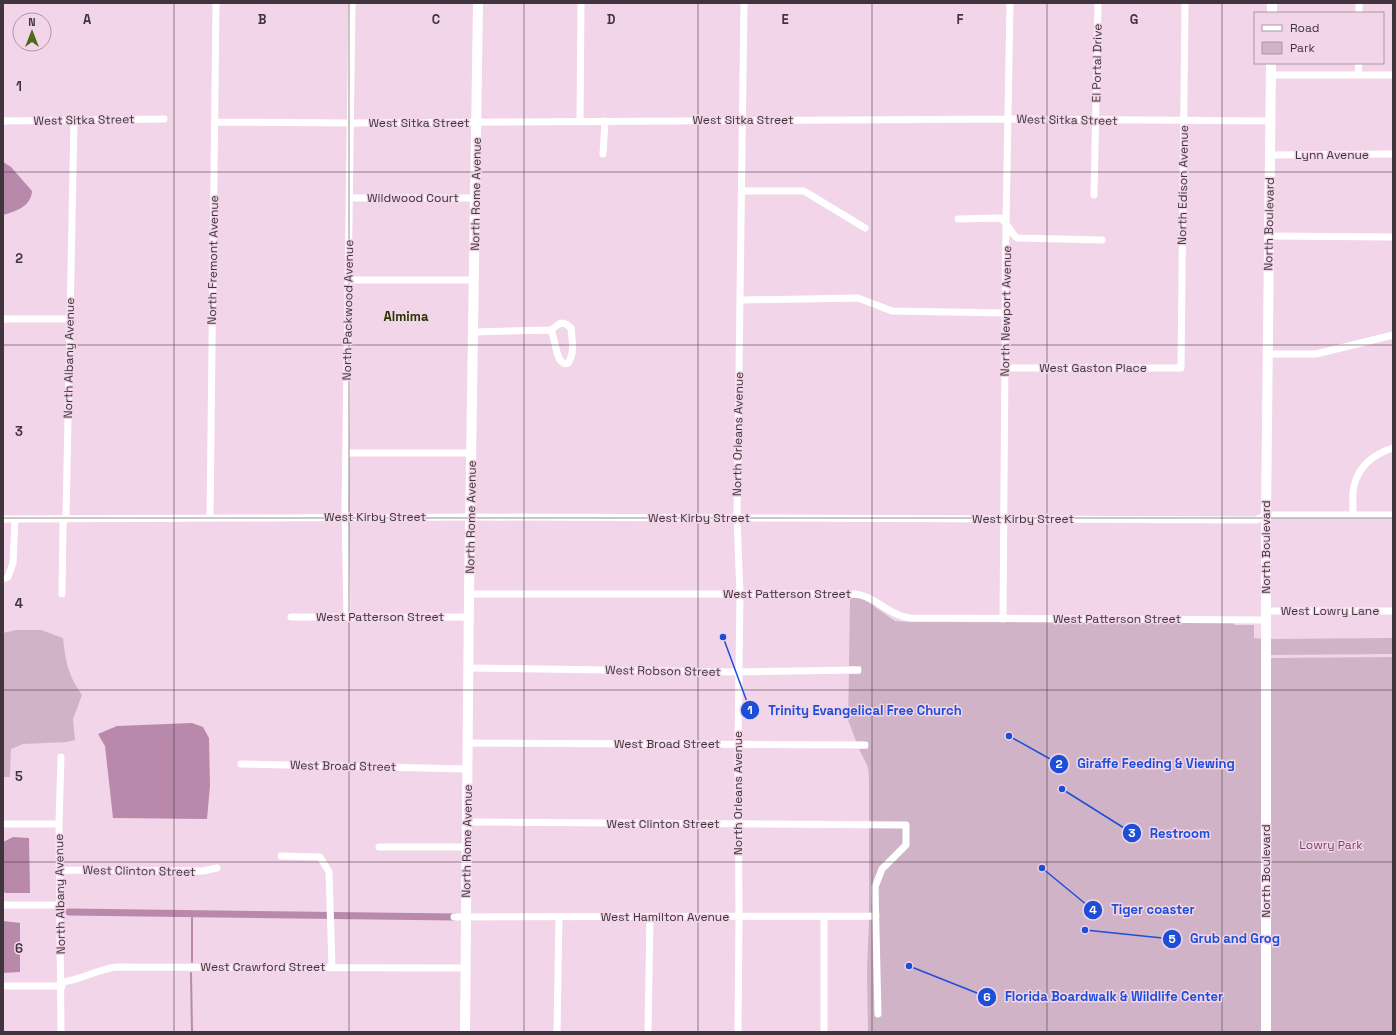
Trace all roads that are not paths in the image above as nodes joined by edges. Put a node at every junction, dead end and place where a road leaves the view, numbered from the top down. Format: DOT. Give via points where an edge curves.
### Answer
graph roads {
  1 [pos="216,3"];
  2 [pos="352,3"];
  3 [pos="478,3"];
  4 [pos="581,3"];
  5 [pos="744,3"];
  6 [pos="1010,3"];
  7 [pos="1098,3"];
  8 [pos="1185,3"];
  9 [pos="1272,64"];
  10 [pos="1359,64"];
  11 [pos="1271,75"];
  12 [pos="1358,75"];
  13 [pos="1393,75"];
  14 [pos="164,119"];
  15 [pos="1008,119"];
  16 [pos="74,120"];
  17 [pos="742,120"];
  18 [pos="3,121"];
  19 [pos="1096,121"];
  20 [pos="1270,121"];
  21 [pos="215,122"];
  22 [pos="580,122"];
  23 [pos="605,122"];
  24 [pos="1183,122"];
  25 [pos="351,123"];
  26 [pos="477,123"];
  27 [pos="603,154"];
  28 [pos="1393,154"];
  29 [pos="1270,155"];
  30 [pos="742,191"];
  31 [pos="1094,195"];
  32 [pos="350,198"];
  33 [pos="476,198"];
  34 [pos="958,219"];
  35 [pos="1006,224"];
  36 [pos="865,228"];
  37 [pos="1269,236"];
  38 [pos="1393,237"];
  39 [pos="1102,240"];
  40 [pos="349,280"];
  41 [pos="475,280"];
  42 [pos="740,300"];
  43 [pos="1006,313"];
  44 [pos="3,319"];
  45 [pos="70,319"];
  46 [pos="551,330"];
  47 [pos="474,332"];
  48 [pos="1393,335"];
  49 [pos="1268,354"];
  50 [pos="1005,368"];
  51 [pos="1181,368"];
  52 [pos="1393,448"];
  53 [pos="346,453"];
  54 [pos="472,453"];
  55 [pos="1353,514"];
  56 [pos="1393,514"];
  57 [pos="1266,515"];
  58 [pos="471,516"];
  59 [pos="346,517"];
  60 [pos="66,518"];
  61 [pos="210,518"];
  62 [pos="736,518"];
  63 [pos="3,519"];
  64 [pos="15,519"];
  65 [pos="1004,519"];
  66 [pos="3,579"];
  67 [pos="62,594"];
  68 [pos="469,594"];
  69 [pos="740,594"];
  70 [pos="1393,611"];
  71 [pos="1266,615"];
  72 [pos="291,617"];
  73 [pos="348,617"];
  74 [pos="469,617"];
  75 [pos="1003,619"];
  76 [pos="469,668"];
  77 [pos="858,670"];
  78 [pos="738,672"];
  79 [pos="468,743"];
  80 [pos="738,745"];
  81 [pos="865,745"];
  82 [pos="61,757"];
  83 [pos="241,764"];
  84 [pos="468,769"];
  85 [pos="467,822"];
  86 [pos="3,824"];
  87 [pos="59,824"];
  88 [pos="738,824"];
  89 [pos="379,847"];
  90 [pos="467,847"];
  91 [pos="281,856"];
  92 [pos="217,868"];
  93 [pos="60,870"];
  94 [pos="3,905"];
  95 [pos="60,905"];
  96 [pos="876,916"];
  97 [pos="454,917"];
  98 [pos="467,917"];
  99 [pos="559,917"];
  100 [pos="650,917"];
  101 [pos="824,917"];
  102 [pos="739,918"];
  103 [pos="332,967"];
  104 [pos="466,968"];
  105 [pos="62,984"];
  106 [pos="3,986"];
  107 [pos="878,1014"];
  108 [pos="61,1032"];
  109 [pos="465,1032"];
  110 [pos="557,1032"];
  111 [pos="648,1032"];
  112 [pos="738,1032"];
  113 [pos="824,1032"];
  114 [pos="1266,1032"];
  1 -- 21 [label="street, North Fremont Avenue"];
  2 -- 25 [label="street, North Packwood Avenue"];
  3 -- 26 [label="street, North Rome Avenue"];
  4 -- 22 [label="street"];
  5 -- 17 [label="street, North Orleans Avenue"];
  6 -- 15 [label="street, North Newport Avenue"];
  7 -- 19 [label="street, El Portal Drive"];
  8 -- 24 [label="street, North Edison Avenue"];
  9 -- 11 [label="street, North Boulevard"];
  10 -- 12 [label="street"];
  11 -- 12 [label="street"];
  11 -- 20 [label="street, North Boulevard"];
  12 -- 13 [label="street"];
  14 -- 16 [label="street, West Sitka Street"];
  15 -- 17 [label="street, West Sitka Street"];
  15 -- 19 [label="street, West Sitka Street"];
  15 -- 35 [label="street, North Newport Avenue"];
  16 -- 18 [label="street, West Sitka Street"];
  16 -- 45 [label="street, North Albany Avenue"];
  17 -- 23 [label="street, West Sitka Street"];
  17 -- 30 [label="street, North Orleans Avenue"];
  19 -- 24 [label="street, West Sitka Street"];
  19 -- 31 [label="street, El Portal Drive"];
  20 -- 24 [label="street, West Sitka Street"];
  20 -- 29 [label="street, North Boulevard"];
  21 -- 25 [label="street, West Sitka Street"];
  21 -- 61 [label="street, North Fremont Avenue"];
  22 -- 23 [label="street, West Sitka Street"];
  22 -- 26 [label="street, West Sitka Street"];
  23 -- 27 [label="street"];
  24 -- 51 [label="street, North Edison Avenue"];
  25 -- 26 [label="street, West Sitka Street"];
  25 -- 32 [label="street, North Packwood Avenue"];
  26 -- 33 [label="street, North Rome Avenue"];
  28 -- 29 [label="street, Lynn Avenue"];
  29 -- 37 [label="street, North Boulevard"];
  30 -- 36 [label="street" via="804,191"];
  30 -- 42 [label="street, North Orleans Avenue"];
  32 -- 33 [label="street, Wildwood Court"];
  32 -- 40 [label="street, North Packwood Avenue"];
  33 -- 41 [label="street, North Rome Avenue"];
  34 -- 35 [label="street" via="1000,218"];
  35 -- 39 [label="street" via="1017,238"];
  35 -- 43 [label="street, North Newport Avenue"];
  37 -- 38 [label="street"];
  37 -- 49 [label="street, North Boulevard"];
  40 -- 41 [label="street"];
  40 -- 53 [label="street, North Packwood Avenue"];
  41 -- 47 [label="street, North Rome Avenue"];
  42 -- 43 [label="street" via="858,298 892,311"];
  42 -- 62 [label="street, North Orleans Avenue"];
  43 -- 50 [label="street, North Newport Avenue"];
  44 -- 45 [label="street"];
  45 -- 60 [label="street, North Albany Avenue"];
  46 -- 46 [label="street" via="559,324 566,324 571,328 572,354 568,363 564,364 560,360"];
  46 -- 47 [label="street"];
  47 -- 54 [label="street, North Rome Avenue"];
  48 -- 49 [label="street" via="1316,354"];
  49 -- 57 [label="street, North Boulevard"];
  50 -- 51 [label="street, West Gaston Place"];
  50 -- 65 [label="street, North Newport Avenue"];
  52 -- 55 [label="street" via="1383,451 1363,464 1354,486"];
  53 -- 54 [label="street"];
  53 -- 59 [label="street, North Packwood Avenue"];
  54 -- 58 [label="street, North Rome Avenue"];
  55 -- 56 [label="street, West Kirby Street"];
  55 -- 57 [label="street, West Kirby Street"];
  57 -- 65 [label="street, West Kirby Street" via="1256,520"];
  57 -- 71 [label="street, North Boulevard"];
  58 -- 59 [label="street, West Kirby Street"];
  58 -- 62 [label="street, West Kirby Street"];
  58 -- 68 [label="street, North Rome Avenue"];
  59 -- 61 [label="street, West Kirby Street"];
  59 -- 73 [label="street, North Packwood Avenue"];
  60 -- 61 [label="street, West Kirby Street"];
  60 -- 64 [label="street, West Kirby Street"];
  60 -- 67 [label="street, North Albany Avenue" via="63,524"];
  62 -- 65 [label="street, West Kirby Street"];
  62 -- 69 [label="street, North Orleans Avenue"];
  63 -- 64 [label="street, West Kirby Street"];
  64 -- 66 [label="street" via="13,563 8,577"];
  65 -- 75 [label="street, North Newport Avenue"];
  68 -- 69 [label="street, West Patterson Street"];
  68 -- 74 [label="street, North Rome Avenue"];
  69 -- 75 [label="street, West Patterson Street" via="855,594 869,598 890,612 905,617"];
  69 -- 78 [label="street, North Orleans Avenue"];
  70 -- 71 [label="street, West Lowry Lane"];
  71 -- 75 [label="street, West Patterson Street"];
  71 -- 114 [label="street, North Boulevard"];
  72 -- 73 [label="street, West Patterson Street"];
  73 -- 74 [label="street, West Patterson Street"];
  74 -- 76 [label="street, North Rome Avenue"];
  76 -- 78 [label="street, West Robson Street"];
  76 -- 79 [label="street, North Rome Avenue"];
  77 -- 78 [label="street, West Robson Street"];
  78 -- 80 [label="street, North Orleans Avenue"];
  79 -- 80 [label="street, West Broad Street"];
  79 -- 84 [label="street, North Rome Avenue"];
  80 -- 81 [label="street, West Broad Street"];
  80 -- 88 [label="street, North Orleans Avenue"];
  82 -- 87 [label="street, North Albany Avenue"];
  83 -- 84 [label="street, West Broad Street"];
  84 -- 85 [label="street, North Rome Avenue"];
  85 -- 88 [label="street, West Clinton Street"];
  85 -- 90 [label="street, North Rome Avenue"];
  86 -- 87 [label="street"];
  87 -- 93 [label="street, North Albany Avenue"];
  88 -- 96 [label="street, West Clinton Street" via="906,825 906,845 882,869 875,887"];
  88 -- 102 [label="street, North Orleans Avenue"];
  89 -- 90 [label="street"];
  90 -- 98 [label="street, North Rome Avenue"];
  91 -- 103 [label="street" via="320,857 329,872"];
  92 -- 93 [label="street, West Clinton Street" via="203,871"];
  93 -- 95 [label="street, North Albany Avenue"];
  94 -- 95 [label="street"];
  95 -- 105 [label="street, North Albany Avenue"];
  96 -- 101 [label="street, West Hamilton Avenue"];
  96 -- 107 [label="street"];
  97 -- 98 [label="street, West Hamilton Avenue"];
  98 -- 99 [label="street, West Hamilton Avenue"];
  98 -- 104 [label="street, North Rome Avenue"];
  99 -- 100 [label="street, West Hamilton Avenue"];
  99 -- 110 [label="street"];
  100 -- 102 [label="street, West Hamilton Avenue"];
  100 -- 111 [label="street"];
  101 -- 102 [label="street, West Hamilton Avenue"];
  101 -- 113 [label="street"];
  102 -- 112 [label="street, North Orleans Avenue"];
  103 -- 104 [label="street, West Crawford Street"];
  103 -- 105 [label="street, West Crawford Street" via="117,967 103,969"];
  104 -- 109 [label="street, North Rome Avenue"];
  105 -- 106 [label="street, West Crawford Street"];
  105 -- 108 [label="street, North Albany Avenue"];
}
